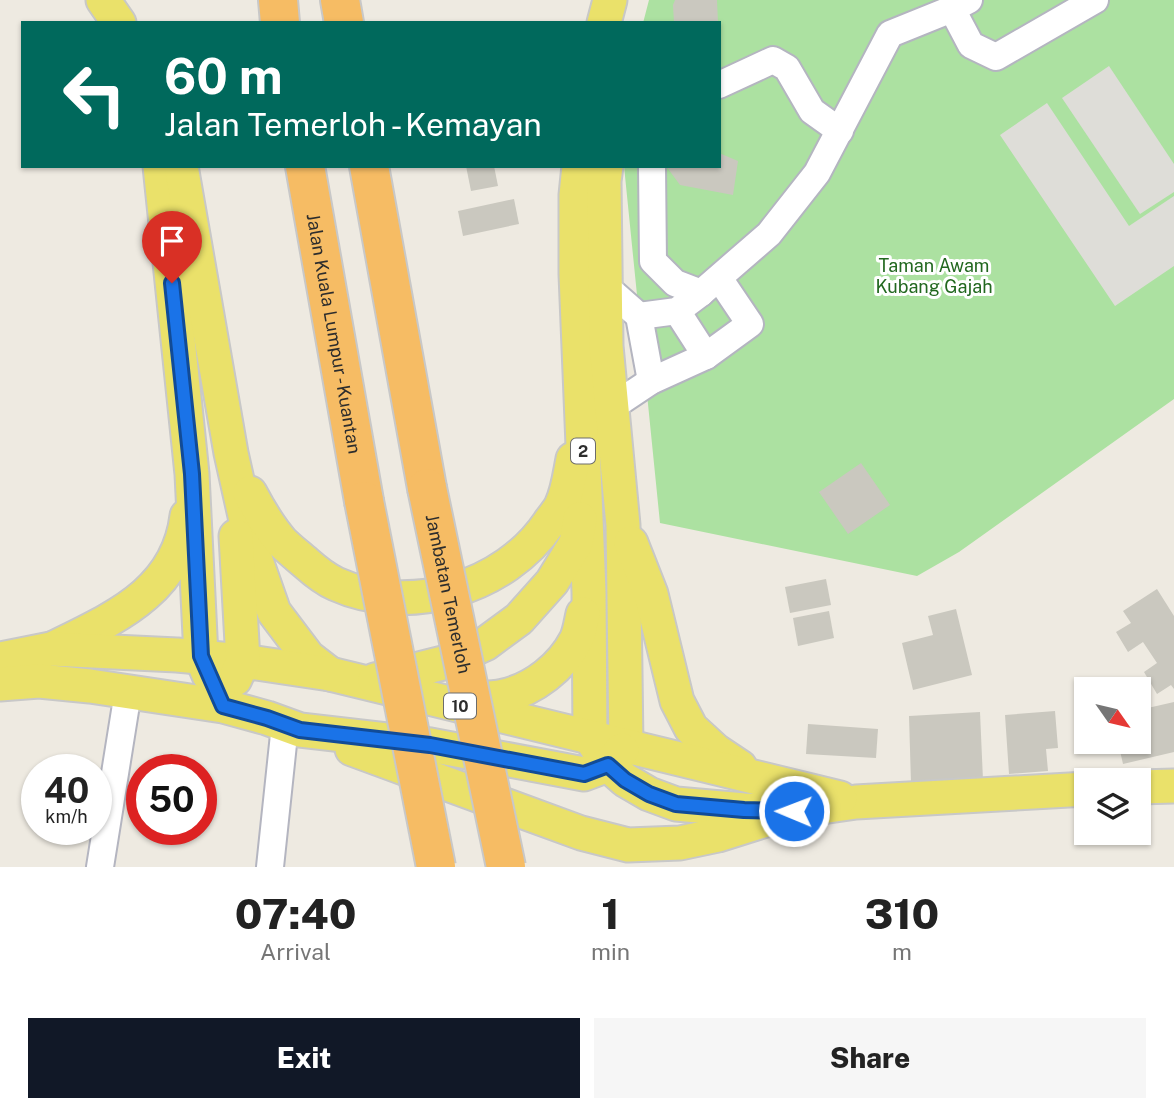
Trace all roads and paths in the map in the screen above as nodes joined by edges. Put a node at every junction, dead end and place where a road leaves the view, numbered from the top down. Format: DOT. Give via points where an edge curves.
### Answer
graph roads {
  1 [pos="278,0"];
  2 [pos="340,0"];
  3 [pos="610,0"];
  4 [pos="633,0"];
  5 [pos="1094,0"];
  6 [pos="960,4"];
  7 [pos="280,21"];
  8 [pos="344,21"];
  9 [pos="605,21"];
  10 [pos="628,21"];
  11 [pos="721,84"];
  12 [pos="840,131"];
  13 [pos="160,168"];
  14 [pos="181,168"];
  15 [pos="305,168"];
  16 [pos="369,168"];
  17 [pos="579,168"];
  18 [pos="606,168"];
  19 [pos="652,168"];
  20 [pos="605,286"];
  21 [pos="710,286"];
  22 [pos="677,311"];
  23 [pos="639,316"];
  24 [pos="706,356"];
  25 [pos="651,381"];
  26 [pos="612,407"];
  27 [pos="582,424"];
  28 [pos="231,453"];
  29 [pos="192,474"];
  30 [pos="585,493"];
  31 [pos="623,525"];
  32 [pos="589,592"];
  33 [pos="51,649"];
  34 [pos="201,656"];
  35 [pos="0,659"];
  36 [pos="243,661"];
  37 [pos="330,674"];
  38 [pos="362,682"];
  39 [pos="0,684"];
  40 [pos="128,692"];
  41 [pos="439,701"];
  42 [pos="223,706"];
  43 [pos="293,728"];
  44 [pos="590,737"];
  45 [pos="617,755"];
  46 [pos="752,775"];
  47 [pos="1174,786"];
  48 [pos="1151,787"];
  49 [pos="1074,790"];
  50 [pos="856,802"];
  51 [pos="794,811"];
  52 [pos="100,867"];
  53 [pos="270,867"];
  54 [pos="436,867"];
  55 [pos="506,867"];
  1 -- 7 [label="highway"];
  2 -- 8 [label="highway"];
  3 -- 9 [label="main road"];
  4 -- 10 [label="main road"];
  5 -- 6 [label="street" via="996,57 971,45"];
  6 -- 12 [label="street" via="890,34"];
  11 -- 12 [label="street" via="773,60 786,68 812,111"];
  12 -- 21 [label="street" via="817,173 769,234"];
  13 -- 29 [label="main road"];
  14 -- 28 [label="main road"];
  15 -- 54 [label="highway, Jalan Kuala Lumpur - Kuantan, bridge" via="363,501"];
  16 -- 55 [label="highway, Jambatan Temerloh, bridge" via="427,488"];
  17 -- 27 [label="main road, 2" via="576,274"];
  18 -- 20 [label="main road"];
  19 -- 21 [label="street" via="653,261 675,283"];
  20 -- 23 [label="street"];
  20 -- 26 [label="main road"];
  21 -- 22 [label="street"];
  21 -- 24 [label="street" via="750,324"];
  22 -- 23 [label="street"];
  22 -- 24 [label="street"];
  23 -- 25 [label="street"];
  24 -- 25 [label="street"];
  25 -- 26 [label="street"];
  26 -- 31 [label="main road"];
  27 -- 28 [label="main road" via="561,505 538,539 508,565 481,580 445,592 408,597 358,592 314,570 265,520"];
  27 -- 30 [label="main road, 2"];
  28 -- 36 [label="main road"];
  28 -- 37 [label="main road" via="253,552 274,612 307,657"];
  29 -- 33 [label="main road" via="179,548 155,585 116,618"];
  29 -- 34 [label="main road"];
  30 -- 32 [label="main road, 2"];
  30 -- 38 [label="main road" via="576,543 552,582 519,619 485,644 443,663"];
  31 -- 45 [label="main road"];
  31 -- 46 [label="main road" via="650,594 677,701 691,728"];
  32 -- 41 [label="main road" via="577,638 546,676 503,696"];
  32 -- 44 [label="main road, 2"];
  33 -- 34 [label="main road, 10"];
  33 -- 35 [label="main road, 10"];
  34 -- 36 [label="main road, 10"];
  34 -- 42 [label="main road"];
  36 -- 37 [label="main road, 10"];
  36 -- 42 [label="main road"];
  37 -- 38 [label="main road, 10"];
  38 -- 41 [label="main road, 10"];
  39 -- 40 [label="main road" via="39,681"];
  40 -- 42 [label="main road"];
  40 -- 52 [label="street"];
  41 -- 44 [label="main road, 10"];
  42 -- 43 [label="main road"];
  43 -- 45 [label="main road" via="430,745 584,774"];
  43 -- 51 [label="main road" via="581,833 628,845 680,844"];
  43 -- 53 [label="street"];
  44 -- 45 [label="main road, 10"];
  45 -- 46 [label="main road"];
  45 -- 51 [label="main road" via="625,780 676,804"];
  46 -- 50 [label="main road"];
  47 -- 48 [label="main road"];
  49 -- 50 [label="main road"];
  50 -- 51 [label="main road"];
}
